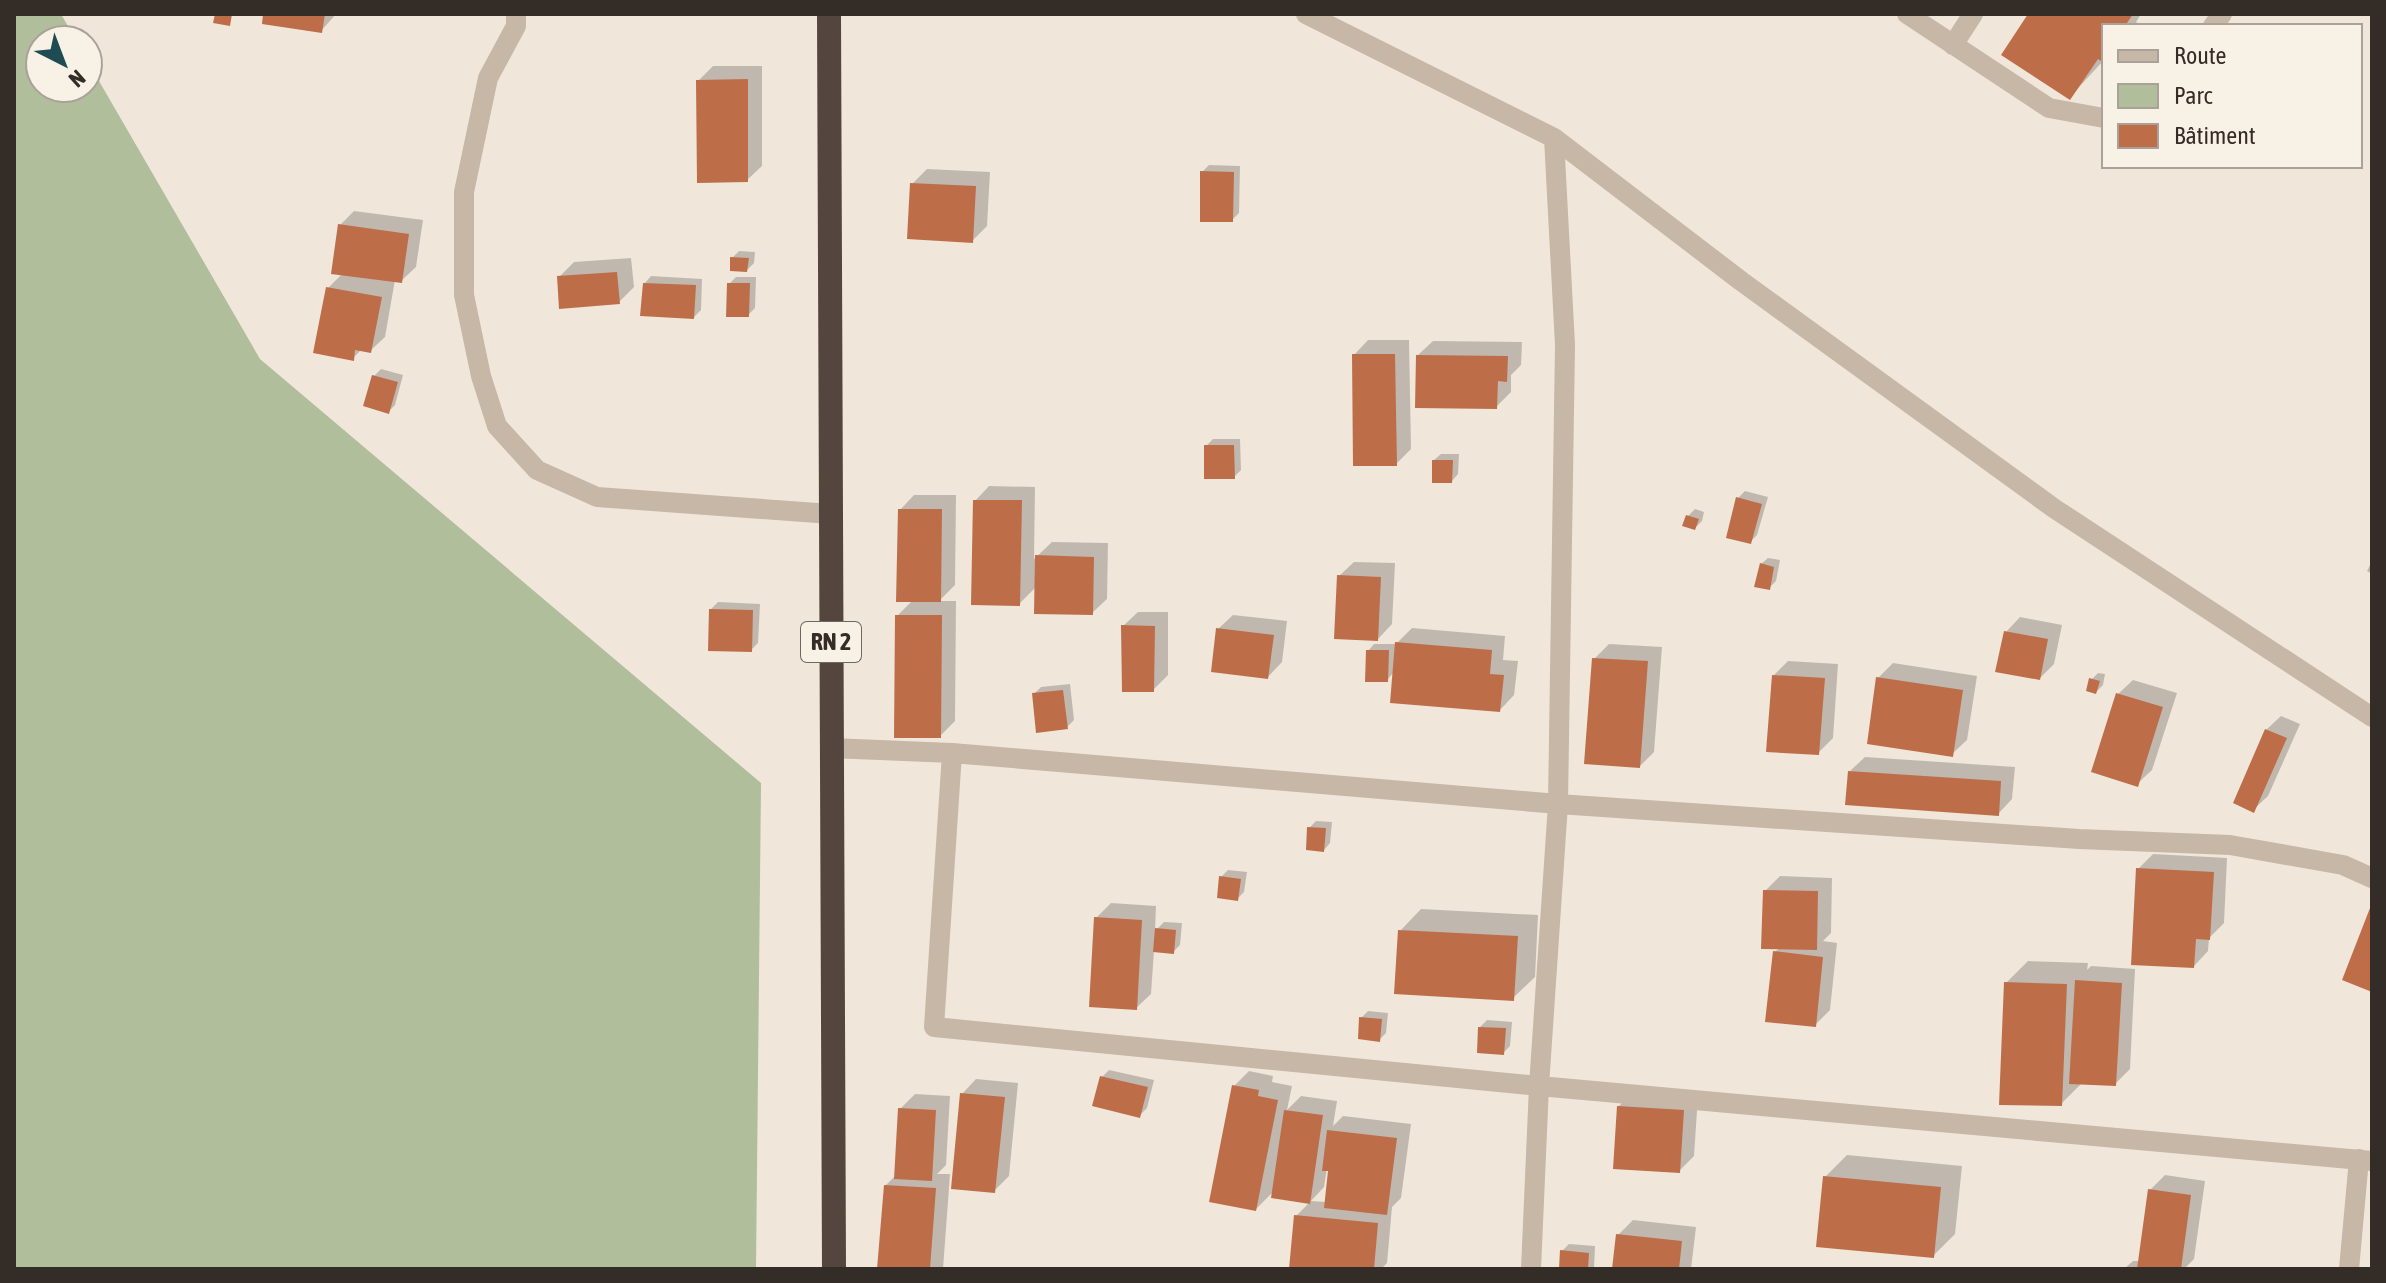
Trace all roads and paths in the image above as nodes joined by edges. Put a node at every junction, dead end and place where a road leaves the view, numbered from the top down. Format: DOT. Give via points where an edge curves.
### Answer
graph roads {
  1 [pos="516,14"];
  2 [pos="829,14"];
  3 [pos="1306,14"];
  4 [pos="1907,14"];
  5 [pos="1973,14"];
  6 [pos="1953,45"];
  7 [pos="2102,118"];
  8 [pos="1554,138"];
  9 [pos="831,514"];
  10 [pos="2372,717"];
  11 [pos="831,748"];
  12 [pos="952,753"];
  13 [pos="1558,804"];
  14 [pos="2372,878"];
  15 [pos="1539,1086"];
  16 [pos="2365,1160"];
  17 [pos="834,1269"];
  18 [pos="1531,1269"];
  19 [pos="2349,1269"];
  1 -- 9 [label="street" via="516,26 488,78 464,192 464,295 497,426 537,470 597,497"];
  2 -- 9 [label="highway, RN 2"];
  3 -- 8 [label="street"];
  4 -- 6 [label="street"];
  5 -- 6 [label="street"];
  6 -- 7 [label="street" via="2049,108"];
  8 -- 10 [label="street" via="2055,509"];
  8 -- 13 [label="street" via="1565,345"];
  9 -- 11 [label="highway, RN 2"];
  11 -- 12 [label="street"];
  11 -- 17 [label="highway, RN 2"];
  12 -- 13 [label="street"];
  12 -- 15 [label="street" via="934,1027"];
  13 -- 14 [label="street" via="2230,845 2343,865"];
  13 -- 15 [label="street"];
  15 -- 16 [label="street"];
  15 -- 18 [label="street"];
  16 -- 19 [label="street"];
}
